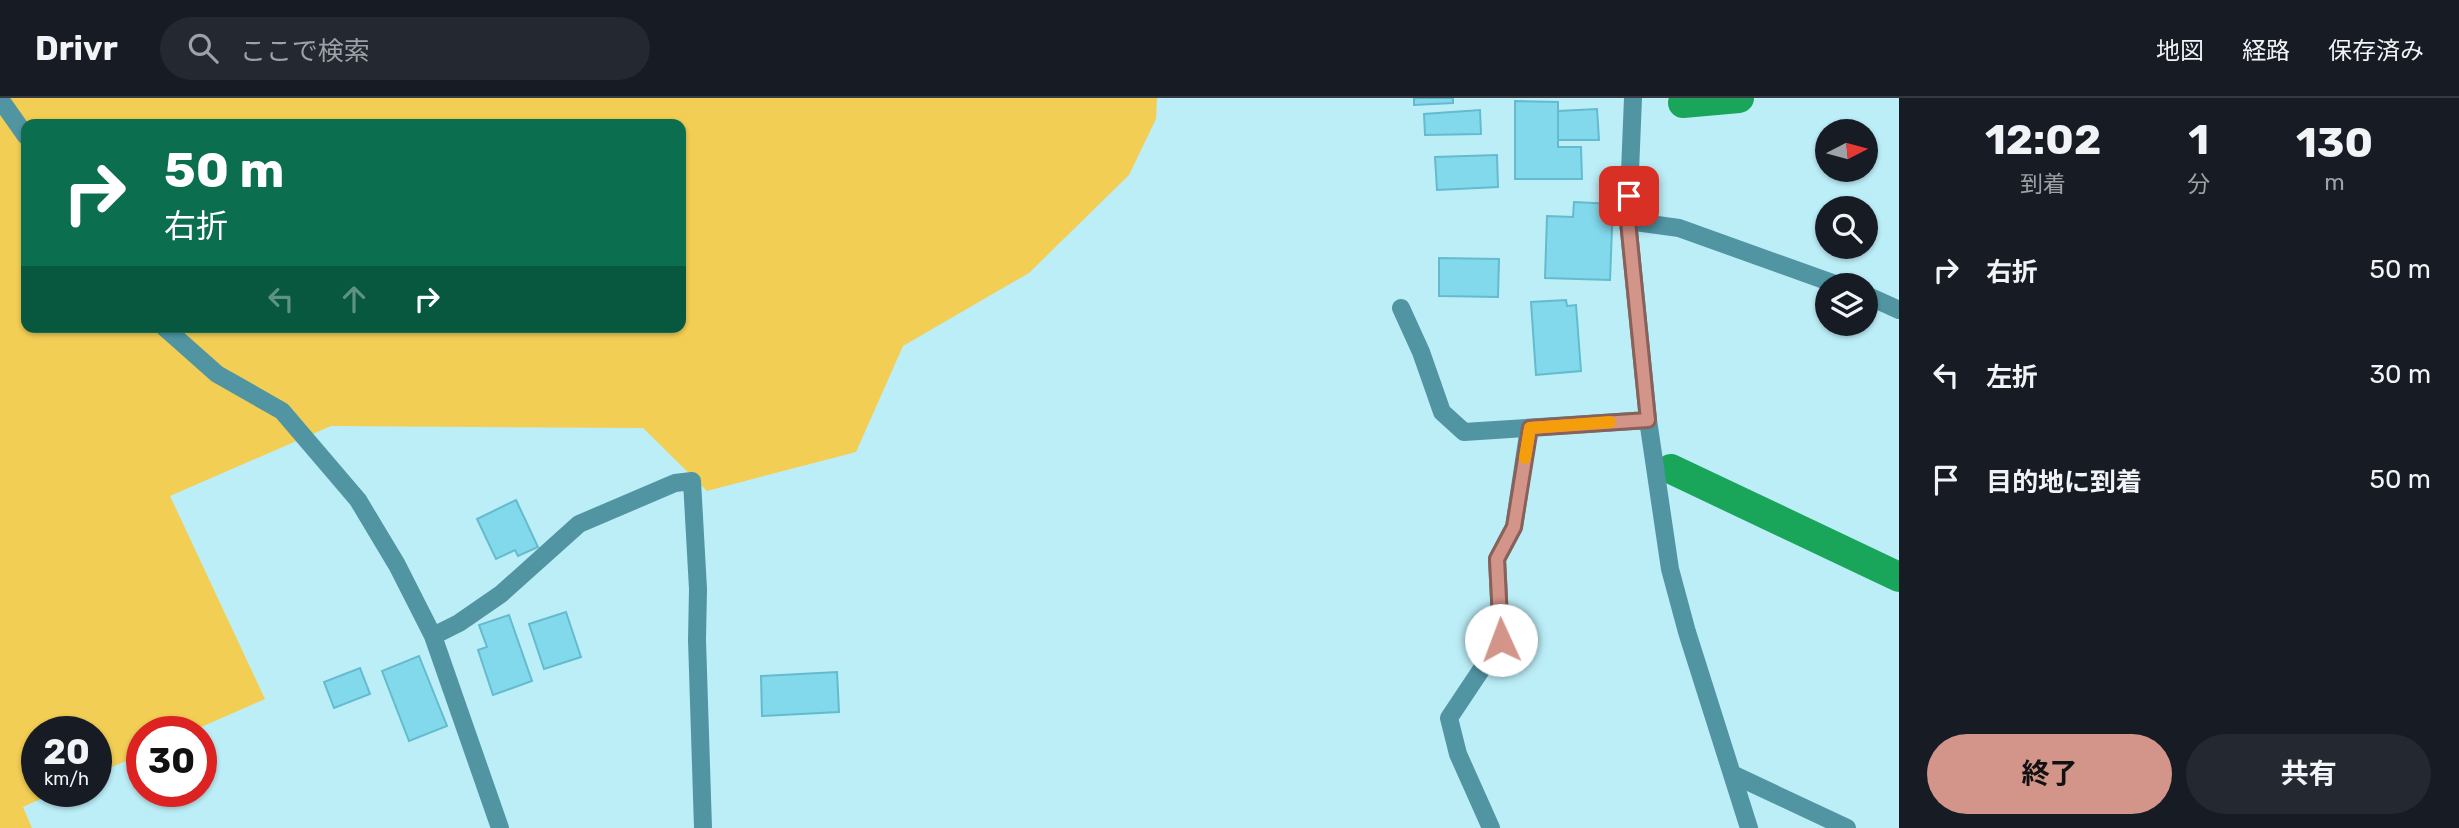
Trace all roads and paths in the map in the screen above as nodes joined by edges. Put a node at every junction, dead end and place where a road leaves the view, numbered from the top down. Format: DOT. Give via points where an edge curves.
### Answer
graph roads {
  1 [pos="1633,98"];
  2 [pos="0,99"];
  3 [pos="21,129"];
  4 [pos="1628,221"];
  5 [pos="1815,277"];
  6 [pos="1878,300"];
  7 [pos="1401,308"];
  8 [pos="1899,310"];
  9 [pos="171,333"];
  10 [pos="1648,420"];
  11 [pos="1530,428"];
  12 [pos="433,636"];
  13 [pos="1732,774"];
  14 [pos="500,828"];
  15 [pos="703,828"];
  16 [pos="1491,828"];
  17 [pos="1749,828"];
  18 [pos="1847,828"];
  1 -- 4 [label="street"];
  2 -- 3 [label="street"];
  4 -- 5 [label="street" via="1679,228"];
  4 -- 10 [label="street"];
  6 -- 8 [label="street"];
  7 -- 11 [label="street" via="1442,412 1464,432"];
  9 -- 12 [label="street" via="218,374 282,411 358,500"];
  10 -- 11 [label="street"];
  10 -- 13 [label="street" via="1670,569"];
  11 -- 16 [label="street" via="1514,527 1497,559 1501,640 1449,718 1458,754"];
  12 -- 14 [label="street"];
  12 -- 15 [label="street" via="501,594 579,524 675,483 692,481"];
  13 -- 17 [label="street"];
  13 -- 18 [label="street"];
}
